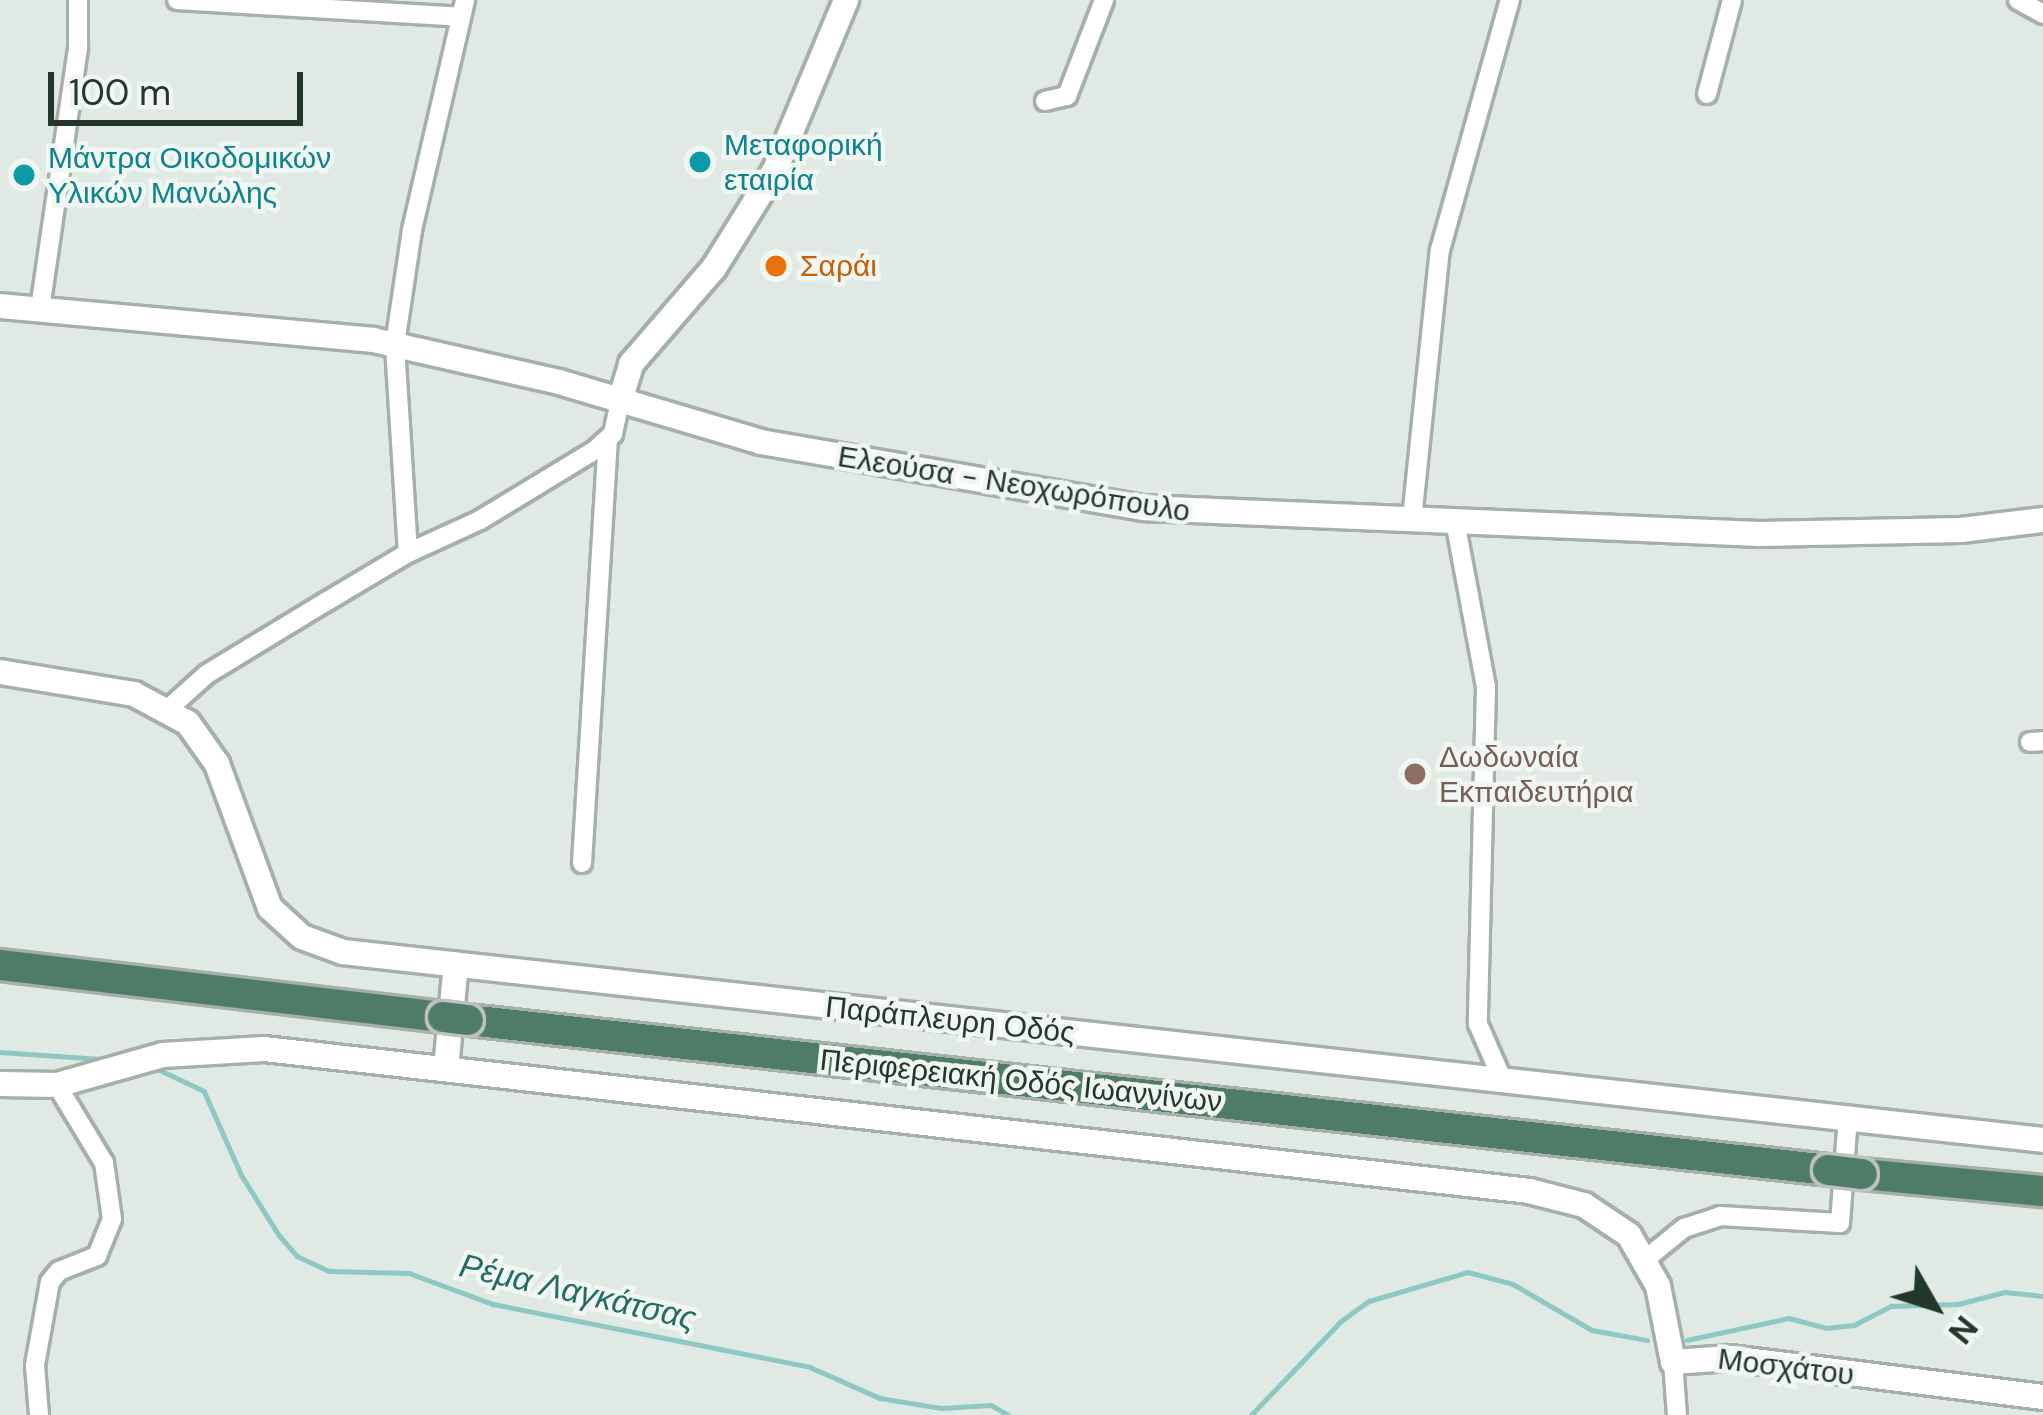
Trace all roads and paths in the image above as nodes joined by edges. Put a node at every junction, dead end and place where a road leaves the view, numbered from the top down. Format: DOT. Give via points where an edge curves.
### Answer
graph roads {
  1 [pos="78,0"];
  2 [pos="177,0"];
  3 [pos="846,0"];
  4 [pos="1104,0"];
  5 [pos="1510,0"];
  6 [pos="1732,0"];
  7 [pos="2018,0"];
  8 [pos="260,3"];
  9 [pos="462,8"];
  10 [pos="2043,14"];
  11 [pos="1707,94"];
  12 [pos="1045,101"];
  13 [pos="0,306"];
  14 [pos="40,310"];
  15 [pos="395,344"];
  16 [pos="620,401"];
  17 [pos="608,441"];
  18 [pos="1412,519"];
  19 [pos="2043,520"];
  20 [pos="1455,521"];
  21 [pos="408,554"];
  22 [pos="0,672"];
  23 [pos="168,710"];
  24 [pos="582,863"];
  25 [pos="456,964"];
  26 [pos="0,965"];
  27 [pos="446,1070"];
  28 [pos="1503,1081"];
  29 [pos="0,1084"];
  30 [pos="57,1085"];
  31 [pos="1848,1118"];
  32 [pos="2043,1140"];
  33 [pos="2043,1191"];
  34 [pos="1647,1258"];
  35 [pos="1673,1361"];
  36 [pos="2043,1397"];
  37 [pos="39,1415"];
  38 [pos="1677,1415"];
  1 -- 14 [label="street"];
  2 -- 8 [label="street"];
  3 -- 16 [label="street" via="775,170 714,268 631,364"];
  4 -- 12 [label="street" via="1067,96"];
  5 -- 18 [label="street" via="1439,250"];
  6 -- 11 [label="street"];
  7 -- 10 [label="street"];
  8 -- 9 [label="street"];
  9 -- 15 [label="street"];
  13 -- 14 [label="street, Ελεούσα - Νεοχωρόπουλο"];
  14 -- 15 [label="street, Ελεούσα - Νεοχωρόπουλο"];
  15 -- 16 [label="street, Ελεούσα - Νεοχωρόπουλο"];
  15 -- 21 [label="street"];
  16 -- 17 [label="street"];
  16 -- 18 [label="street, Ελεούσα - Νεοχωρόπουλο" via="777,446 1076,499 1184,512"];
  17 -- 21 [label="street"];
  17 -- 24 [label="street"];
  18 -- 20 [label="street, Ελεούσα - Νεοχωρόπουλο"];
  19 -- 20 [label="street, Ελεούσα - Νεοχωρόπουλο" via="1779,534"];
  20 -- 28 [label="street" via="1486,687 1478,1024"];
  21 -- 23 [label="street" via="207,674"];
  22 -- 23 [label="street, Παράπλευρη Οδός" via="123,692"];
  23 -- 25 [label="street, Παράπλευρη Οδός" via="212,753 262,895 292,930 343,952"];
  25 -- 27 [label="street"];
  25 -- 28 [label="street, Παράπλευρη Οδός"];
  26 -- 33 [label="highway, Περιφερειακή Οδός Ιωαννίνων, bridge"];
  27 -- 30 [label="street" via="238,1047 163,1055"];
  27 -- 34 [label="street" via="1529,1191 1599,1212"];
  28 -- 31 [label="street, Παράπλευρη Οδός"];
  29 -- 30 [label="street"];
  30 -- 37 [label="street" via="97,1147 112,1220 97,1256 50,1282 35,1365"];
  31 -- 32 [label="street, Παράπλευρη Οδός"];
  31 -- 34 [label="street" via="1840,1222 1720,1216 1684,1228"];
  34 -- 35 [label="street"];
  35 -- 36 [label="street, Μοσχάτου" via="1730,1358"];
  35 -- 38 [label="street"];
}
